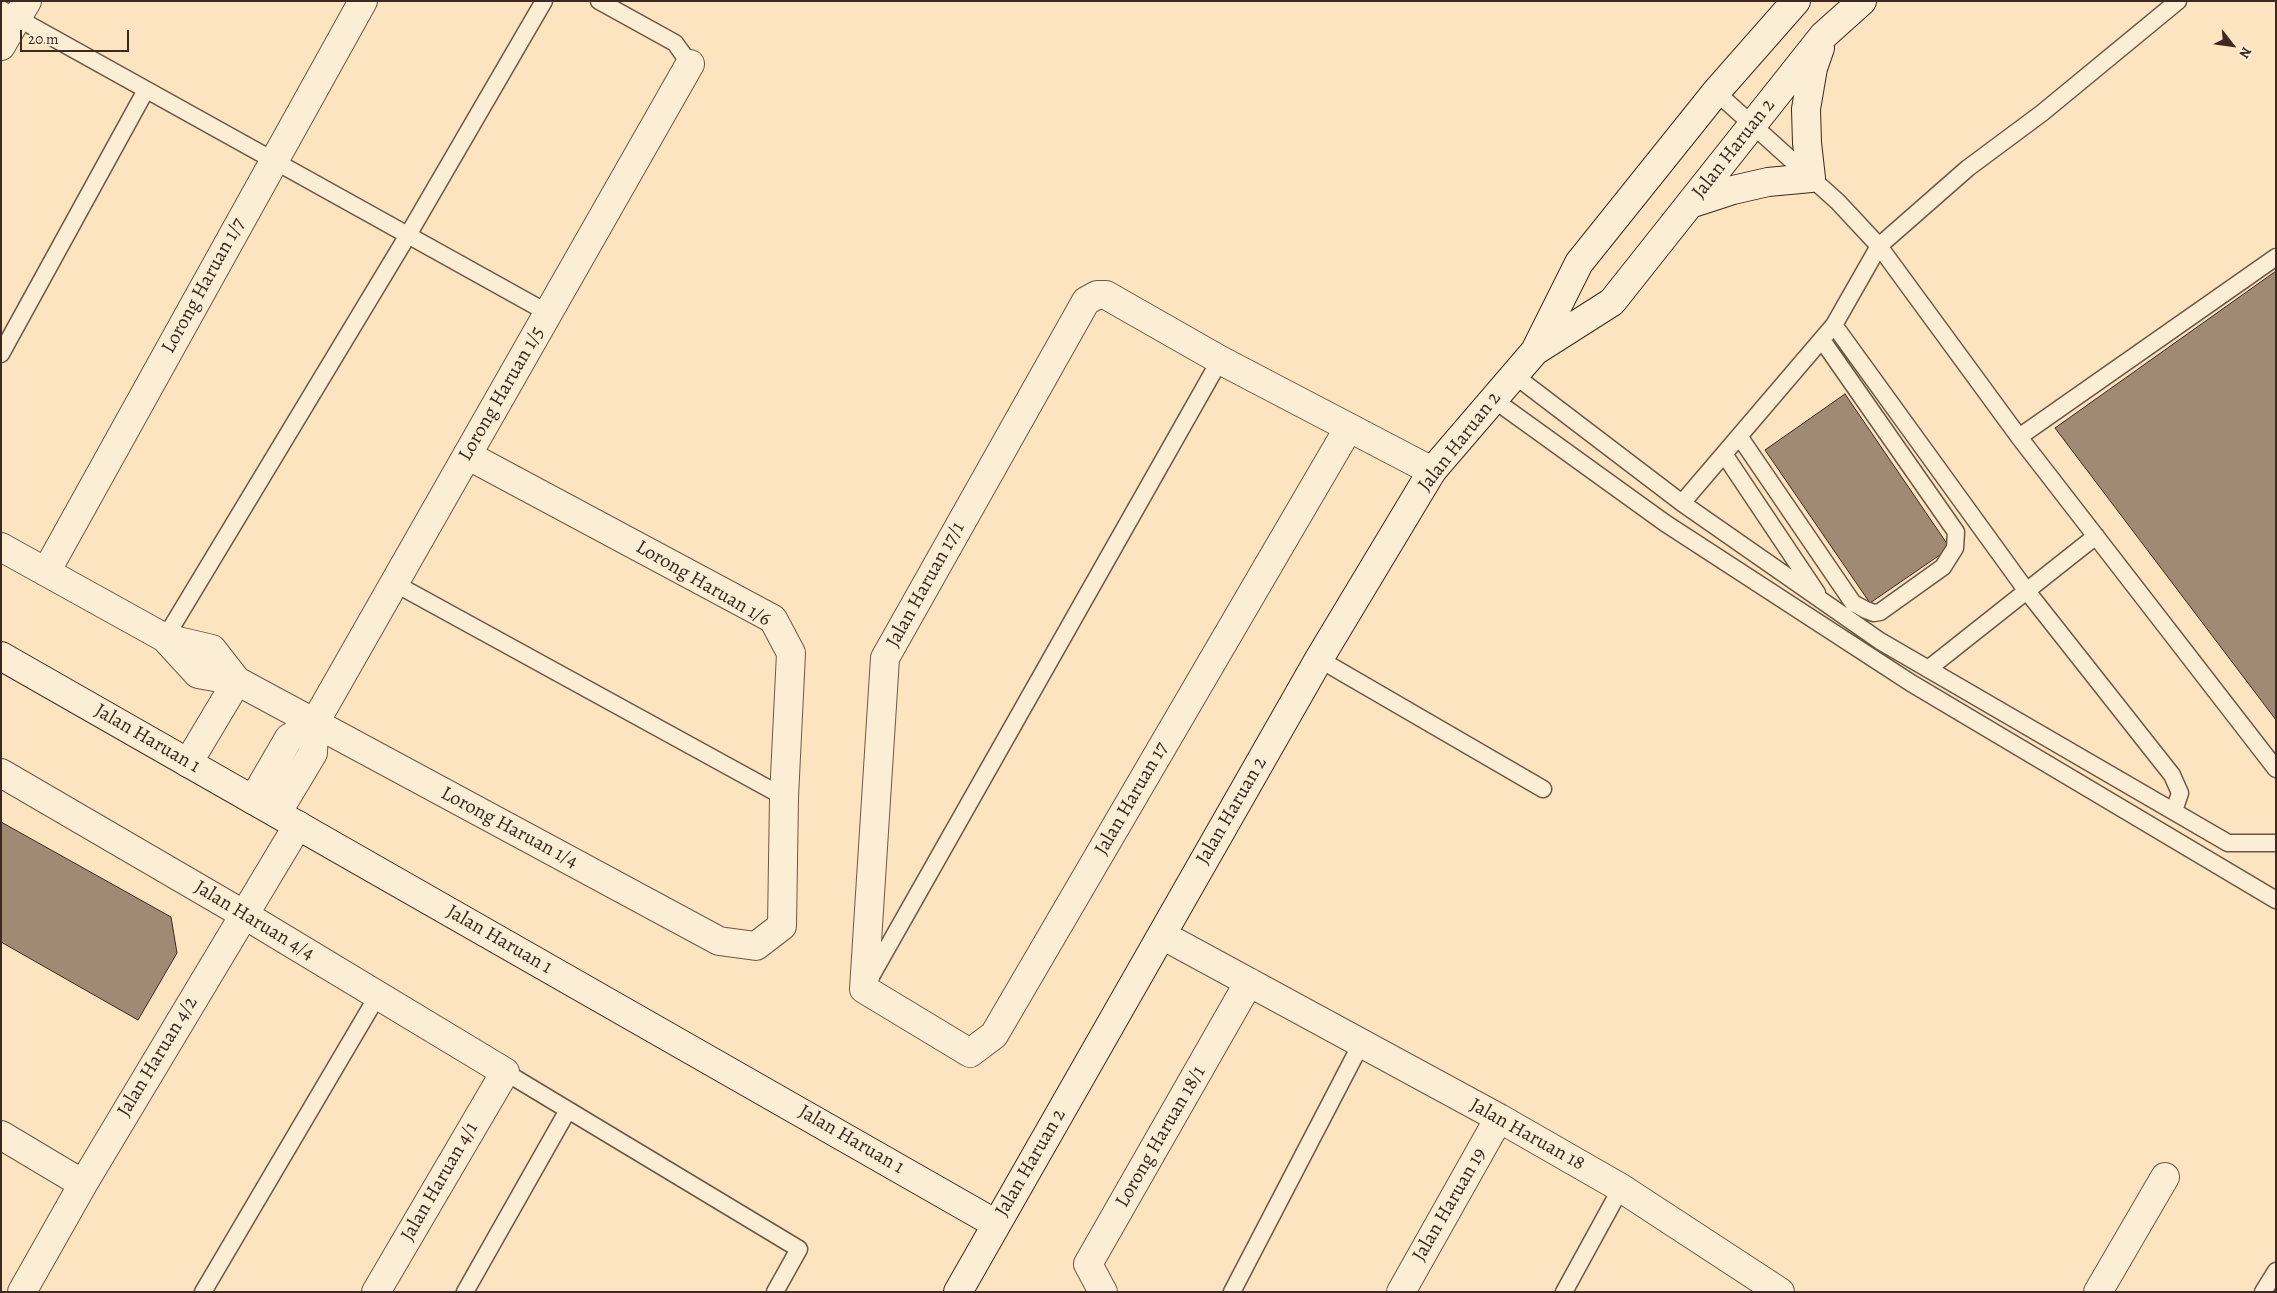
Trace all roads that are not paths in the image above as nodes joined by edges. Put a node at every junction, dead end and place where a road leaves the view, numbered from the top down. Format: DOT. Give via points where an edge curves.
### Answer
graph roads {
  1 [pos="363,1"];
  2 [pos="544,1"];
  3 [pos="599,1"];
  4 [pos="1796,1"];
  5 [pos="1862,1"];
  6 [pos="2178,1"];
  7 [pos="15,9"];
  8 [pos="1823,36"];
  9 [pos="1,46"];
  10 [pos="690,64"];
  11 [pos="146,90"];
  12 [pos="1716,92"];
  13 [pos="1752,125"];
  14 [pos="274,161"];
  15 [pos="1811,178"];
  16 [pos="1690,204"];
  17 [pos="408,235"];
  18 [pos="1880,246"];
  19 [pos="2276,257"];
  20 [pos="548,313"];
  21 [pos="1834,325"];
  22 [pos="1822,340"];
  23 [pos="1535,350"];
  24 [pos="1,354"];
  25 [pos="1220,360"];
  26 [pos="1514,375"];
  27 [pos="1493,399"];
  28 [pos="1348,429"];
  29 [pos="1739,436"];
  30 [pos="2019,437"];
  31 [pos="1724,454"];
  32 [pos="467,455"];
  33 [pos="1432,471"];
  34 [pos="1682,503"];
  35 [pos="2096,536"];
  36 [pos="1,547"];
  37 [pos="46,572"];
  38 [pos="394,583"];
  39 [pos="2026,590"];
  40 [pos="1822,601"];
  41 [pos="165,638"];
  42 [pos="1,656"];
  43 [pos="1319,659"];
  44 [pos="1928,669"];
  45 [pos="237,681"];
  46 [pos="314,724"];
  47 [pos="188,763"];
  48 [pos="2276,769"];
  49 [pos="1,773"];
  50 [pos="1543,789"];
  51 [pos="784,797"];
  52 [pos="253,800"];
  53 [pos="2174,811"];
  54 [pos="287,819"];
  55 [pos="2276,843"];
  56 [pos="2276,900"];
  57 [pos="243,914"];
  58 [pos="782,926"];
  59 [pos="1162,935"];
  60 [pos="1258,987"];
  61 [pos="864,989"];
  62 [pos="378,995"];
  63 [pos="1361,1044"];
  64 [pos="505,1072"];
  65 [pos="568,1110"];
  66 [pos="1500,1118"];
  67 [pos="1,1135"];
  68 [pos="2164,1177"];
  69 [pos="83,1184"];
  70 [pos="1621,1188"];
  71 [pos="996,1224"];
  72 [pos="2276,1271"];
  73 [pos="1766,1288"];
  74 [pos="963,1289"];
  75 [pos="22,1292"];
  76 [pos="203,1292"];
  77 [pos="376,1292"];
  78 [pos="465,1292"];
  79 [pos="775,1292"];
  80 [pos="1103,1292"];
  81 [pos="1232,1292"];
  82 [pos="1401,1292"];
  83 [pos="1564,1292"];
  84 [pos="2098,1292"];
  85 [pos="2264,1292"];
  1 -- 14 [label="street, Lorong Haruan 1/7"];
  2 -- 17 [label="lane"];
  3 -- 10 [label="lane" via="675,44"];
  4 -- 12 [label="street, Jalan Haruan 2"];
  5 -- 8 [label="street, Jalan Haruan 2"];
  6 -- 18 [label="lane" via="2042,113 1968,168"];
  7 -- 9 [label="street"];
  7 -- 11 [label="lane"];
  8 -- 13 [label="street, Jalan Haruan 2"];
  8 -- 15 [label="street" via="1806,109"];
  10 -- 20 [label="street, Lorong Haruan 1/5"];
  11 -- 14 [label="lane"];
  11 -- 24 [label="lane"];
  12 -- 13 [label="lane"];
  12 -- 23 [label="street, Jalan Haruan 2" via="1579,263"];
  13 -- 15 [label="lane"];
  13 -- 16 [label="street, Jalan Haruan 2"];
  14 -- 17 [label="lane"];
  14 -- 37 [label="street, Lorong Haruan 1/7"];
  15 -- 16 [label="street" via="1768,182"];
  15 -- 18 [label="lane"];
  16 -- 23 [label="street, Jalan Haruan 2" via="1612,302"];
  17 -- 20 [label="lane"];
  17 -- 41 [label="lane"];
  18 -- 21 [label="lane"];
  18 -- 30 [label="lane"];
  19 -- 30 [label="lane"];
  20 -- 32 [label="street, Lorong Haruan 1/5"];
  21 -- 22 [label="lane"];
  21 -- 39 [label="lane"];
  22 -- 29 [label="lane"];
  22 -- 29 [label="lane" via="1956,532 1955,548 1944,567 1880,612 1874,613 1854,603"];
  23 -- 26 [label="street, Jalan Haruan 2"];
  25 -- 28 [label="street"];
  25 -- 61 [label="lane"];
  25 -- 61 [label="street, Jalan Haruan 17/1" via="1106,295 1097,295 1086,301 884,658"];
  26 -- 27 [label="street, Jalan Haruan 2"];
  26 -- 34 [label="lane"];
  27 -- 33 [label="street, Jalan Haruan 2"];
  27 -- 56 [label="lane" via="1664,523 1911,683"];
  28 -- 33 [label="street"];
  28 -- 61 [label="street, Jalan Haruan 17" via="994,1035 970,1053"];
  29 -- 31 [label="lane"];
  30 -- 35 [label="lane"];
  31 -- 34 [label="lane"];
  31 -- 40 [label="lane"];
  32 -- 38 [label="street, Lorong Haruan 1/5"];
  32 -- 51 [label="street, Lorong Haruan 1/6" via="773,619 790,653"];
  33 -- 43 [label="street, Jalan Haruan 2"];
  34 -- 40 [label="lane"];
  35 -- 39 [label="lane"];
  35 -- 48 [label="lane"];
  36 -- 37 [label="street, Lorong Haruan 1/4"];
  37 -- 41 [label="street, Lorong Haruan 1/4"];
  38 -- 46 [label="street, Lorong Haruan 1/5"];
  38 -- 51 [label="lane"];
  39 -- 44 [label="lane"];
  39 -- 53 [label="lane" via="2172,775 2180,792"];
  40 -- 44 [label="lane"];
  41 -- 45 [label="street, Lorong Haruan 1/4" via="198,674"];
  42 -- 47 [label="street, Jalan Haruan 1"];
  43 -- 50 [label="lane"];
  43 -- 59 [label="street, Jalan Haruan 2"];
  44 -- 53 [label="lane"];
  45 -- 46 [label="street, Lorong Haruan 1/4"];
  45 -- 47 [label="street"];
  46 -- 52 [label="street" via="289,738"];
  46 -- 54 [label="street, Lorong Haruan 1/5" via="313,753"];
  46 -- 58 [label="street, Lorong Haruan 1/4" via="719,941 756,946"];
  47 -- 52 [label="street, Jalan Haruan 1"];
  49 -- 57 [label="street, Jalan Haruan 4/4"];
  51 -- 58 [label="street, Lorong Haruan 1/6"];
  52 -- 54 [label="street, Jalan Haruan 1"];
  53 -- 55 [label="lane" via="2228,843"];
  54 -- 57 [label="street, Jalan Haruan 4/2"];
  54 -- 71 [label="street, Jalan Haruan 1"];
  57 -- 62 [label="street, Jalan Haruan 4/4"];
  57 -- 69 [label="street, Jalan Haruan 4/2"];
  59 -- 60 [label="street, Jalan Haruan 18"];
  59 -- 71 [label="street, Jalan Haruan 2"];
  60 -- 63 [label="street, Jalan Haruan 18"];
  60 -- 80 [label="street, Lorong Haruan 18/1" via="1088,1264"];
  62 -- 64 [label="street, Jalan Haruan 4/4"];
  62 -- 76 [label="lane"];
  63 -- 66 [label="street, Jalan Haruan 18"];
  63 -- 81 [label="lane"];
  64 -- 65 [label="lane"];
  64 -- 77 [label="street, Jalan Haruan 4/1"];
  65 -- 78 [label="lane"];
  65 -- 79 [label="lane" via="799,1249"];
  66 -- 70 [label="street, Jalan Haruan 18"];
  66 -- 82 [label="street, Jalan Haruan 19"];
  67 -- 69 [label="street"];
  68 -- 84 [label="street"];
  69 -- 75 [label="street, Jalan Haruan 4/2"];
  70 -- 73 [label="street, Jalan Haruan 18"];
  70 -- 83 [label="lane"];
  71 -- 74 [label="street, Jalan Haruan 2"];
  72 -- 85 [label="lane"];
}
